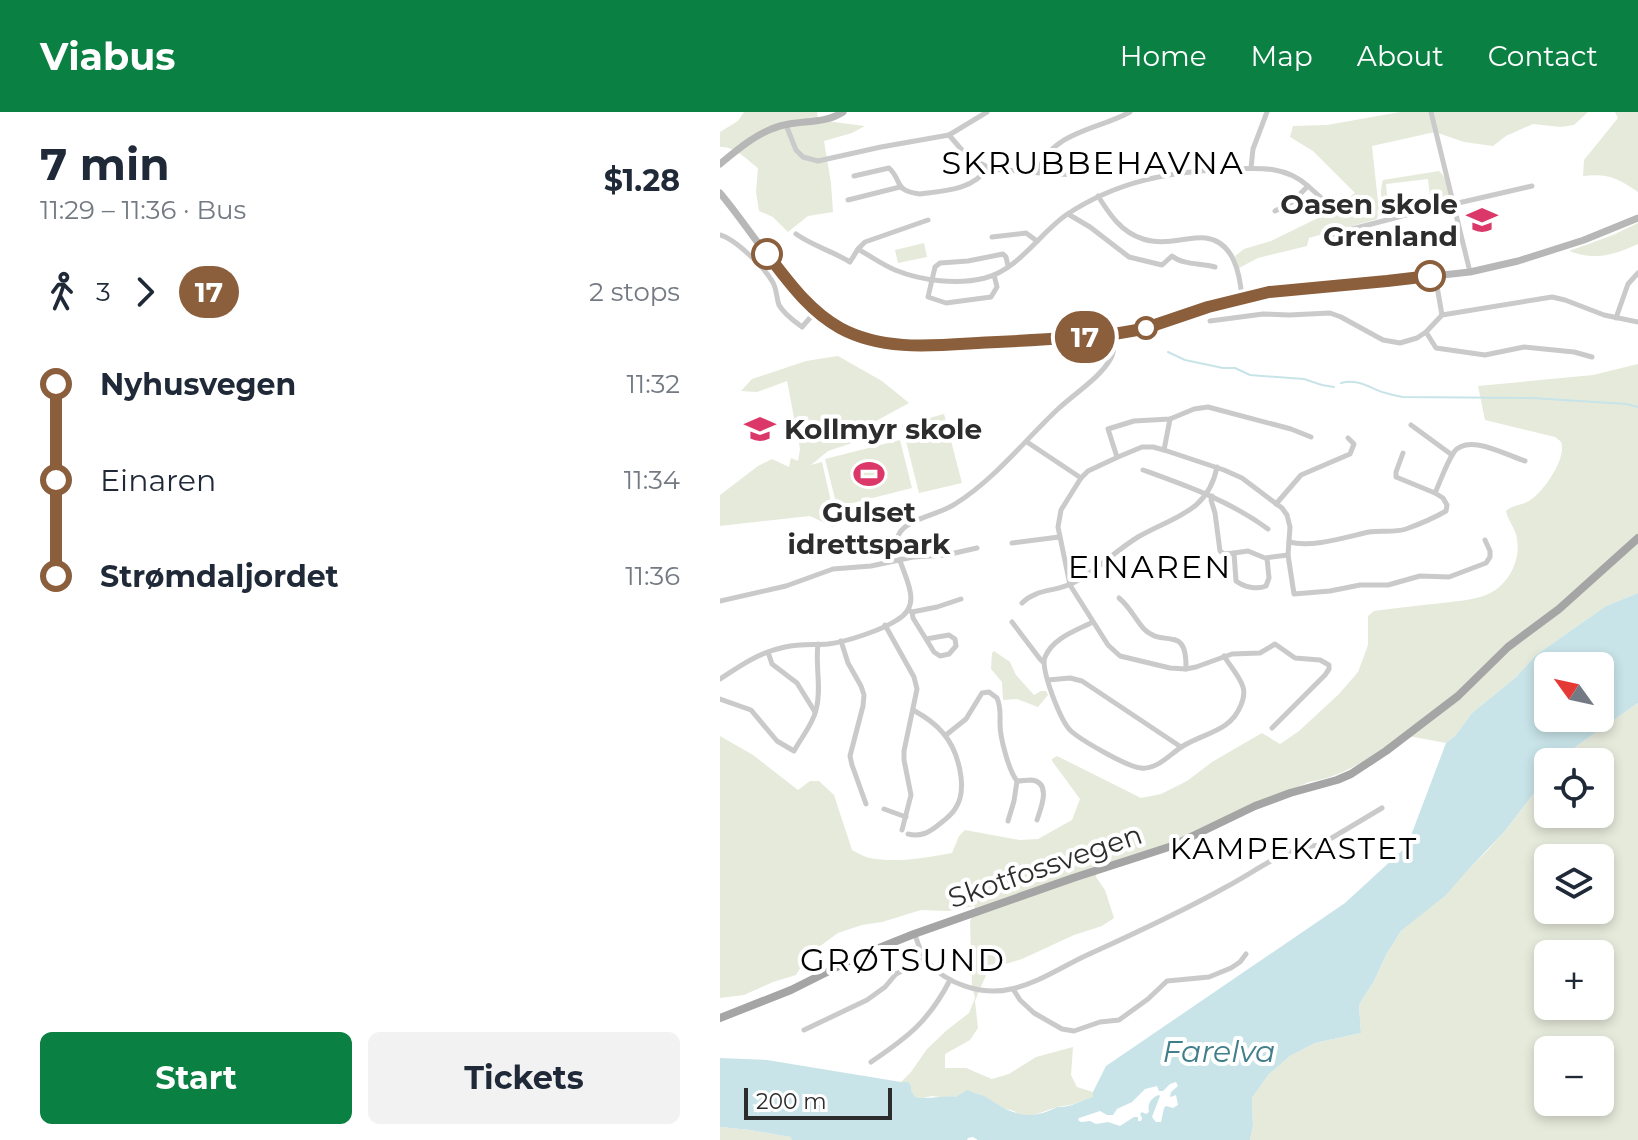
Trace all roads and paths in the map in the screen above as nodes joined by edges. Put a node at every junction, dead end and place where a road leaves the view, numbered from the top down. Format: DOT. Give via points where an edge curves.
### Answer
graph roads {
  1 [pos="843,112"];
  2 [pos="987,112"];
  3 [pos="1130,112"];
  4 [pos="1267,112"];
  5 [pos="1431,112"];
  6 [pos="786,125"];
  7 [pos="949,135"];
  8 [pos="720,164"];
  9 [pos="987,168"];
  10 [pos="1251,168"];
  11 [pos="1038,173"];
  12 [pos="1074,175"];
  13 [pos="854,176"];
  14 [pos="1308,186"];
  15 [pos="1532,186"];
  16 [pos="900,187"];
  17 [pos="720,193"];
  18 [pos="1098,196"];
  19 [pos="848,200"];
  20 [pos="1327,203"];
  21 [pos="1454,204"];
  22 [pos="1275,211"];
  23 [pos="1068,214"];
  24 [pos="1638,218"];
  25 [pos="928,220"];
  26 [pos="796,234"];
  27 [pos="1333,234"];
  28 [pos="721,235"];
  29 [pos="992,237"];
  30 [pos="1037,241"];
  31 [pos="1171,241"];
  32 [pos="858,249"];
  33 [pos="1172,256"];
  34 [pos="1008,266"];
  35 [pos="1215,267"];
  36 [pos="1470,272"];
  37 [pos="1638,273"];
  38 [pos="994,275"];
  39 [pos="1435,275"];
  40 [pos="932,279"];
  41 [pos="1242,298"];
  42 [pos="816,311"];
  43 [pos="1442,315"];
  44 [pos="1616,318"];
  45 [pos="1210,321"];
  46 [pos="1638,322"];
  47 [pos="1426,332"];
  48 [pos="1114,334"];
  49 [pos="1592,357"];
  50 [pos="1170,419"];
  51 [pos="1411,425"];
  52 [pos="1311,437"];
  53 [pos="1348,438"];
  54 [pos="1027,442"];
  55 [pos="1164,450"];
  56 [pos="1403,453"];
  57 [pos="1452,455"];
  58 [pos="1117,457"];
  59 [pos="1525,461"];
  60 [pos="1217,467"];
  61 [pos="1143,470"];
  62 [pos="1081,478"];
  63 [pos="1435,493"];
  64 [pos="1210,495"];
  65 [pos="1276,504"];
  66 [pos="1268,529"];
  67 [pos="1059,537"];
  68 [pos="1638,538"];
  69 [pos="1485,540"];
  70 [pos="1289,542"];
  71 [pos="1012,543"];
  72 [pos="977,548"];
  73 [pos="1234,553"];
  74 [pos="1288,555"];
  75 [pos="1267,558"];
  76 [pos="900,560"];
  77 [pos="1070,585"];
  78 [pos="1119,598"];
  79 [pos="961,599"];
  80 [pos="720,601"];
  81 [pos="1022,603"];
  82 [pos="910,611"];
  83 [pos="1012,622"];
  84 [pos="1094,622"];
  85 [pos="885,625"];
  86 [pos="926,639"];
  87 [pos="841,641"];
  88 [pos="818,644"];
  89 [pos="768,652"];
  90 [pos="1224,656"];
  91 [pos="1043,662"];
  92 [pos="1186,669"];
  93 [pos="720,679"];
  94 [pos="1048,680"];
  95 [pos="720,699"];
  96 [pos="913,710"];
  97 [pos="816,714"];
  98 [pos="1272,728"];
  99 [pos="946,735"];
  100 [pos="1181,747"];
  101 [pos="1017,781"];
  102 [pos="866,804"];
  103 [pos="1382,808"];
  104 [pos="884,809"];
  105 [pos="906,817"];
  106 [pos="1037,820"];
  107 [pos="1008,821"];
  108 [pos="914,934"];
  109 [pos="1246,954"];
  110 [pos="925,959"];
  111 [pos="950,980"];
  112 [pos="1013,989"];
  113 [pos="720,1018"];
  114 [pos="804,1030"];
  115 [pos="871,1062"];
  1 -- 6 [label="street"];
  2 -- 7 [label="street"];
  3 -- 11 [label="street" via="1059,143 1046,154"];
  4 -- 10 [label="street"];
  5 -- 21 [label="street"];
  6 -- 7 [label="street" via="796,150 818,161"];
  6 -- 8 [label="street" via="756,137"];
  7 -- 9 [label="street" via="967,156"];
  9 -- 11 [label="street"];
  9 -- 16 [label="street" via="977,180 955,188 920,194"];
  10 -- 14 [label="street" via="1286,172"];
  10 -- 18 [label="street" via="1163,175"];
  11 -- 12 [label="street"];
  13 -- 16 [label="street" via="889,168"];
  14 -- 20 [label="street"];
  14 -- 22 [label="street"];
  15 -- 21 [label="street"];
  16 -- 19 [label="street"];
  17 -- 42 [label="street"];
  18 -- 23 [label="street"];
  18 -- 31 [label="street" via="1129,233"];
  21 -- 27 [label="street"];
  21 -- 36 [label="street"];
  23 -- 30 [label="street"];
  23 -- 33 [label="street" via="1129,257 1162,265"];
  24 -- 36 [label="street" via="1548,253"];
  25 -- 32 [label="street"];
  26 -- 32 [label="street" via="850,262"];
  28 -- 42 [label="street" via="770,277 779,305 790,318 802,327"];
  29 -- 30 [label="street" via="1026,233"];
  30 -- 34 [label="street"];
  31 -- 33 [label="street"];
  31 -- 41 [label="street" via="1203,238 1225,247"];
  32 -- 40 [label="street" via="895,270"];
  33 -- 35 [label="street"];
  34 -- 38 [label="street"];
  34 -- 40 [label="street" via="1003,254 940,263"];
  36 -- 39 [label="street"];
  37 -- 44 [label="street" via="1628,284"];
  38 -- 40 [label="street" via="968,281"];
  38 -- 40 [label="street" via="997,287 991,297 946,303 928,297"];
  39 -- 41 [label="street"];
  39 -- 43 [label="street"];
  41 -- 48 [label="street"];
  42 -- 48 [label="street" via="858,336 905,345"];
  43 -- 44 [label="street" via="1552,297"];
  43 -- 47 [label="street"];
  44 -- 46 [label="street"];
  45 -- 47 [label="street" via="1323,313 1394,343 1413,341"];
  47 -- 49 [label="street" via="1436,348 1449,351 1485,355 1524,347"];
  48 -- 54 [label="street" via="1107,364"];
  50 -- 52 [label="street" via="1194,409 1215,408"];
  50 -- 55 [label="street"];
  50 -- 58 [label="street" via="1108,429"];
  51 -- 57 [label="street"];
  53 -- 65 [label="street" via="1354,444 1350,454 1301,475"];
  54 -- 62 [label="street"];
  54 -- 76 [label="street" via="954,505 902,529 896,541"];
  55 -- 58 [label="street" via="1142,447"];
  55 -- 60 [label="street"];
  56 -- 63 [label="street" via="1396,477"];
  57 -- 59 [label="street" via="1473,443"];
  57 -- 63 [label="street"];
  58 -- 62 [label="street"];
  60 -- 64 [label="street"];
  60 -- 65 [label="street"];
  61 -- 64 [label="street"];
  62 -- 67 [label="street" via="1061,510"];
  63 -- 70 [label="street" via="1446,503 1446,511 1406,529"];
  64 -- 66 [label="street"];
  64 -- 73 [label="street" via="1220,551"];
  64 -- 77 [label="street"];
  65 -- 70 [label="street" via="1289,518"];
  67 -- 71 [label="street"];
  67 -- 77 [label="street"];
  68 -- 108 [label="main road, Skotfossvegen" via="1458,696 1351,774 1255,806 1172,846"];
  69 -- 74 [label="street" via="1490,554 1483,565 1445,578 1420,576 1388,585 1294,594"];
  70 -- 74 [label="street"];
  72 -- 76 [label="street"];
  73 -- 75 [label="street" via="1248,551"];
  73 -- 75 [label="street" via="1235,579 1250,587 1268,585"];
  74 -- 75 [label="street"];
  76 -- 80 [label="street" via="829,570"];
  76 -- 82 [label="street" via="910,589"];
  77 -- 81 [label="street" via="1038,592"];
  77 -- 84 [label="street"];
  78 -- 92 [label="street" via="1149,633 1181,643"];
  79 -- 82 [label="street"];
  82 -- 85 [label="street"];
  82 -- 86 [label="street"];
  83 -- 91 [label="street"];
  84 -- 91 [label="street" via="1055,642"];
  84 -- 92 [label="street" via="1120,656"];
  85 -- 87 [label="street"];
  85 -- 96 [label="street" via="914,677"];
  86 -- 86 [label="street" via="940,656 956,646 949,635"];
  87 -- 88 [label="street"];
  87 -- 102 [label="street" via="864,695 850,756"];
  88 -- 89 [label="street"];
  88 -- 97 [label="street"];
  89 -- 93 [label="street"];
  89 -- 97 [label="street" via="772,664 802,689"];
  90 -- 92 [label="street"];
  90 -- 98 [label="street" via="1260,653 1275,644 1295,658 1320,660 1330,667"];
  90 -- 100 [label="street" via="1243,687 1242,703 1231,722"];
  91 -- 94 [label="street"];
  94 -- 100 [label="street" via="1082,681"];
  94 -- 100 [label="street" via="1069,730 1129,764 1151,767"];
  95 -- 97 [label="street" via="751,710 777,741 794,751"];
  96 -- 99 [label="street"];
  96 -- 105 [label="street" via="903,756 911,791"];
  99 -- 101 [label="street" via="966,719 982,693 994,694"];
  99 -- 105 [label="street" via="962,778 955,810 921,835 905,832"];
  101 -- 106 [label="street" via="1034,781 1042,788"];
  101 -- 107 [label="street"];
  103 -- 112 [label="street" via="1320,845 1286,852 1223,889"];
  104 -- 105 [label="street"];
  108 -- 110 [label="street"];
  108 -- 113 [label="main road, Skotfossvegen"];
  109 -- 112 [label="street" via="1231,968 1205,979 1167,981 1119,1020 1074,1031 1034,1013"];
  110 -- 111 [label="street"];
  110 -- 114 [label="street" via="896,974 867,1000"];
  111 -- 112 [label="street" via="977,989"];
  111 -- 115 [label="street" via="920,1025"];
}
